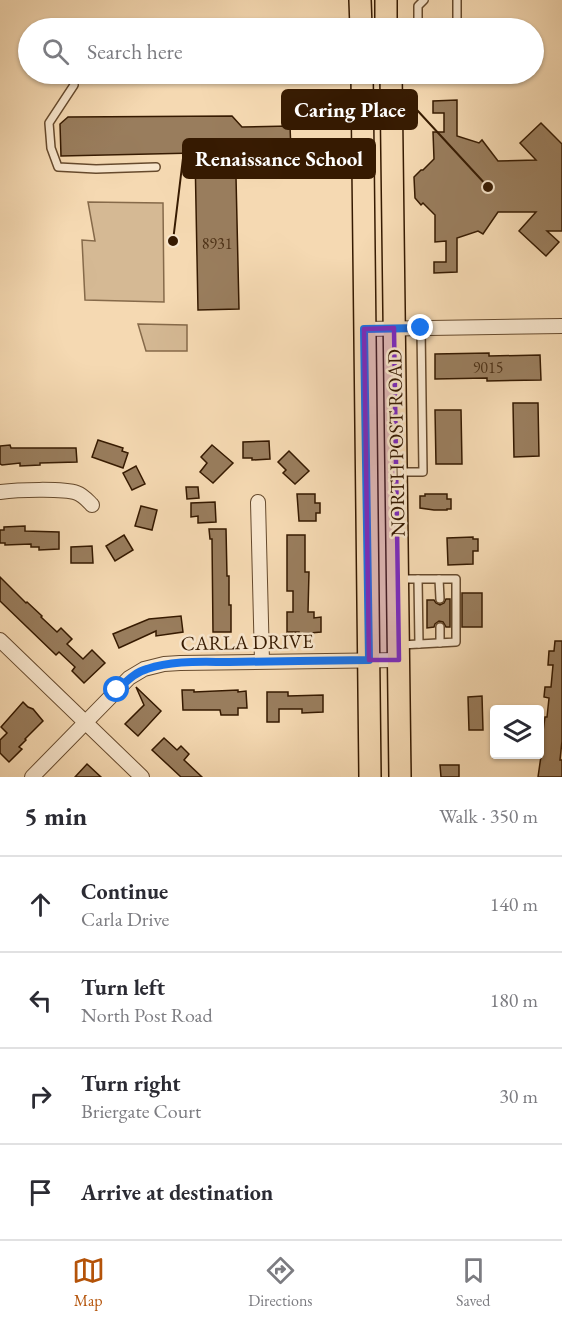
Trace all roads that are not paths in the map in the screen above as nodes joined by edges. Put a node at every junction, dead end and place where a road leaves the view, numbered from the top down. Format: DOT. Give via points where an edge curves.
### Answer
graph roads {
  1 [pos="360,0"];
  2 [pos="386,0"];
  3 [pos="424,0"];
  4 [pos="457,0"];
  5 [pos="361,18"];
  6 [pos="386,18"];
  7 [pos="418,18"];
  8 [pos="457,18"];
  9 [pos="362,84"];
  10 [pos="391,84"];
  11 [pos="74,85"];
  12 [pos="156,167"];
  13 [pos="562,326"];
  14 [pos="394,328"];
  15 [pos="421,328"];
  16 [pos="364,329"];
  17 [pos="396,472"];
  18 [pos="0,492"];
  19 [pos="258,502"];
  20 [pos="92,505"];
  21 [pos="408,579"];
  22 [pos="439,579"];
  23 [pos="440,599"];
  24 [pos="440,627"];
  25 [pos="0,640"];
  26 [pos="440,643"];
  27 [pos="405,650"];
  28 [pos="369,660"];
  29 [pos="262,661"];
  30 [pos="86,723"];
  31 [pos="32,777"];
  32 [pos="142,777"];
  33 [pos="370,777"];
  34 [pos="400,777"];
  1 -- 5 [label="main road"];
  2 -- 6 [label="main road"];
  3 -- 7 [label="lane" via="418,6"];
  4 -- 8 [label="lane"];
  9 -- 16 [label="main road, NORTH POST ROAD"];
  10 -- 14 [label="main road, NORTH POST ROAD"];
  11 -- 12 [label="lane" via="49,123 51,148 58,167"];
  13 -- 15 [label="street"];
  14 -- 15 [label="street"];
  14 -- 16 [label="street"];
  14 -- 17 [label="main road, NORTH POST ROAD"];
  15 -- 17 [label="lane" via="423,472"];
  16 -- 28 [label="main road, NORTH POST ROAD"];
  17 -- 21 [label="main road, NORTH POST ROAD"];
  18 -- 20 [label="street" via="68,491"];
  19 -- 29 [label="street"];
  21 -- 22 [label="lane"];
  21 -- 27 [label="main road, NORTH POST ROAD"];
  22 -- 23 [label="lane"];
  22 -- 26 [label="lane" via="456,579 456,642"];
  24 -- 26 [label="lane"];
  25 -- 30 [label="street"];
  26 -- 27 [label="lane"];
  27 -- 28 [label="street, CARLA DRIVE"];
  27 -- 34 [label="main road, NORTH POST ROAD"];
  28 -- 29 [label="street, CARLA DRIVE"];
  28 -- 33 [label="main road, NORTH POST ROAD"];
  29 -- 30 [label="street, CARLA DRIVE" via="164,664 144,669 125,682"];
  30 -- 31 [label="street, CARLA DRIVE"];
  30 -- 32 [label="street"];
}
